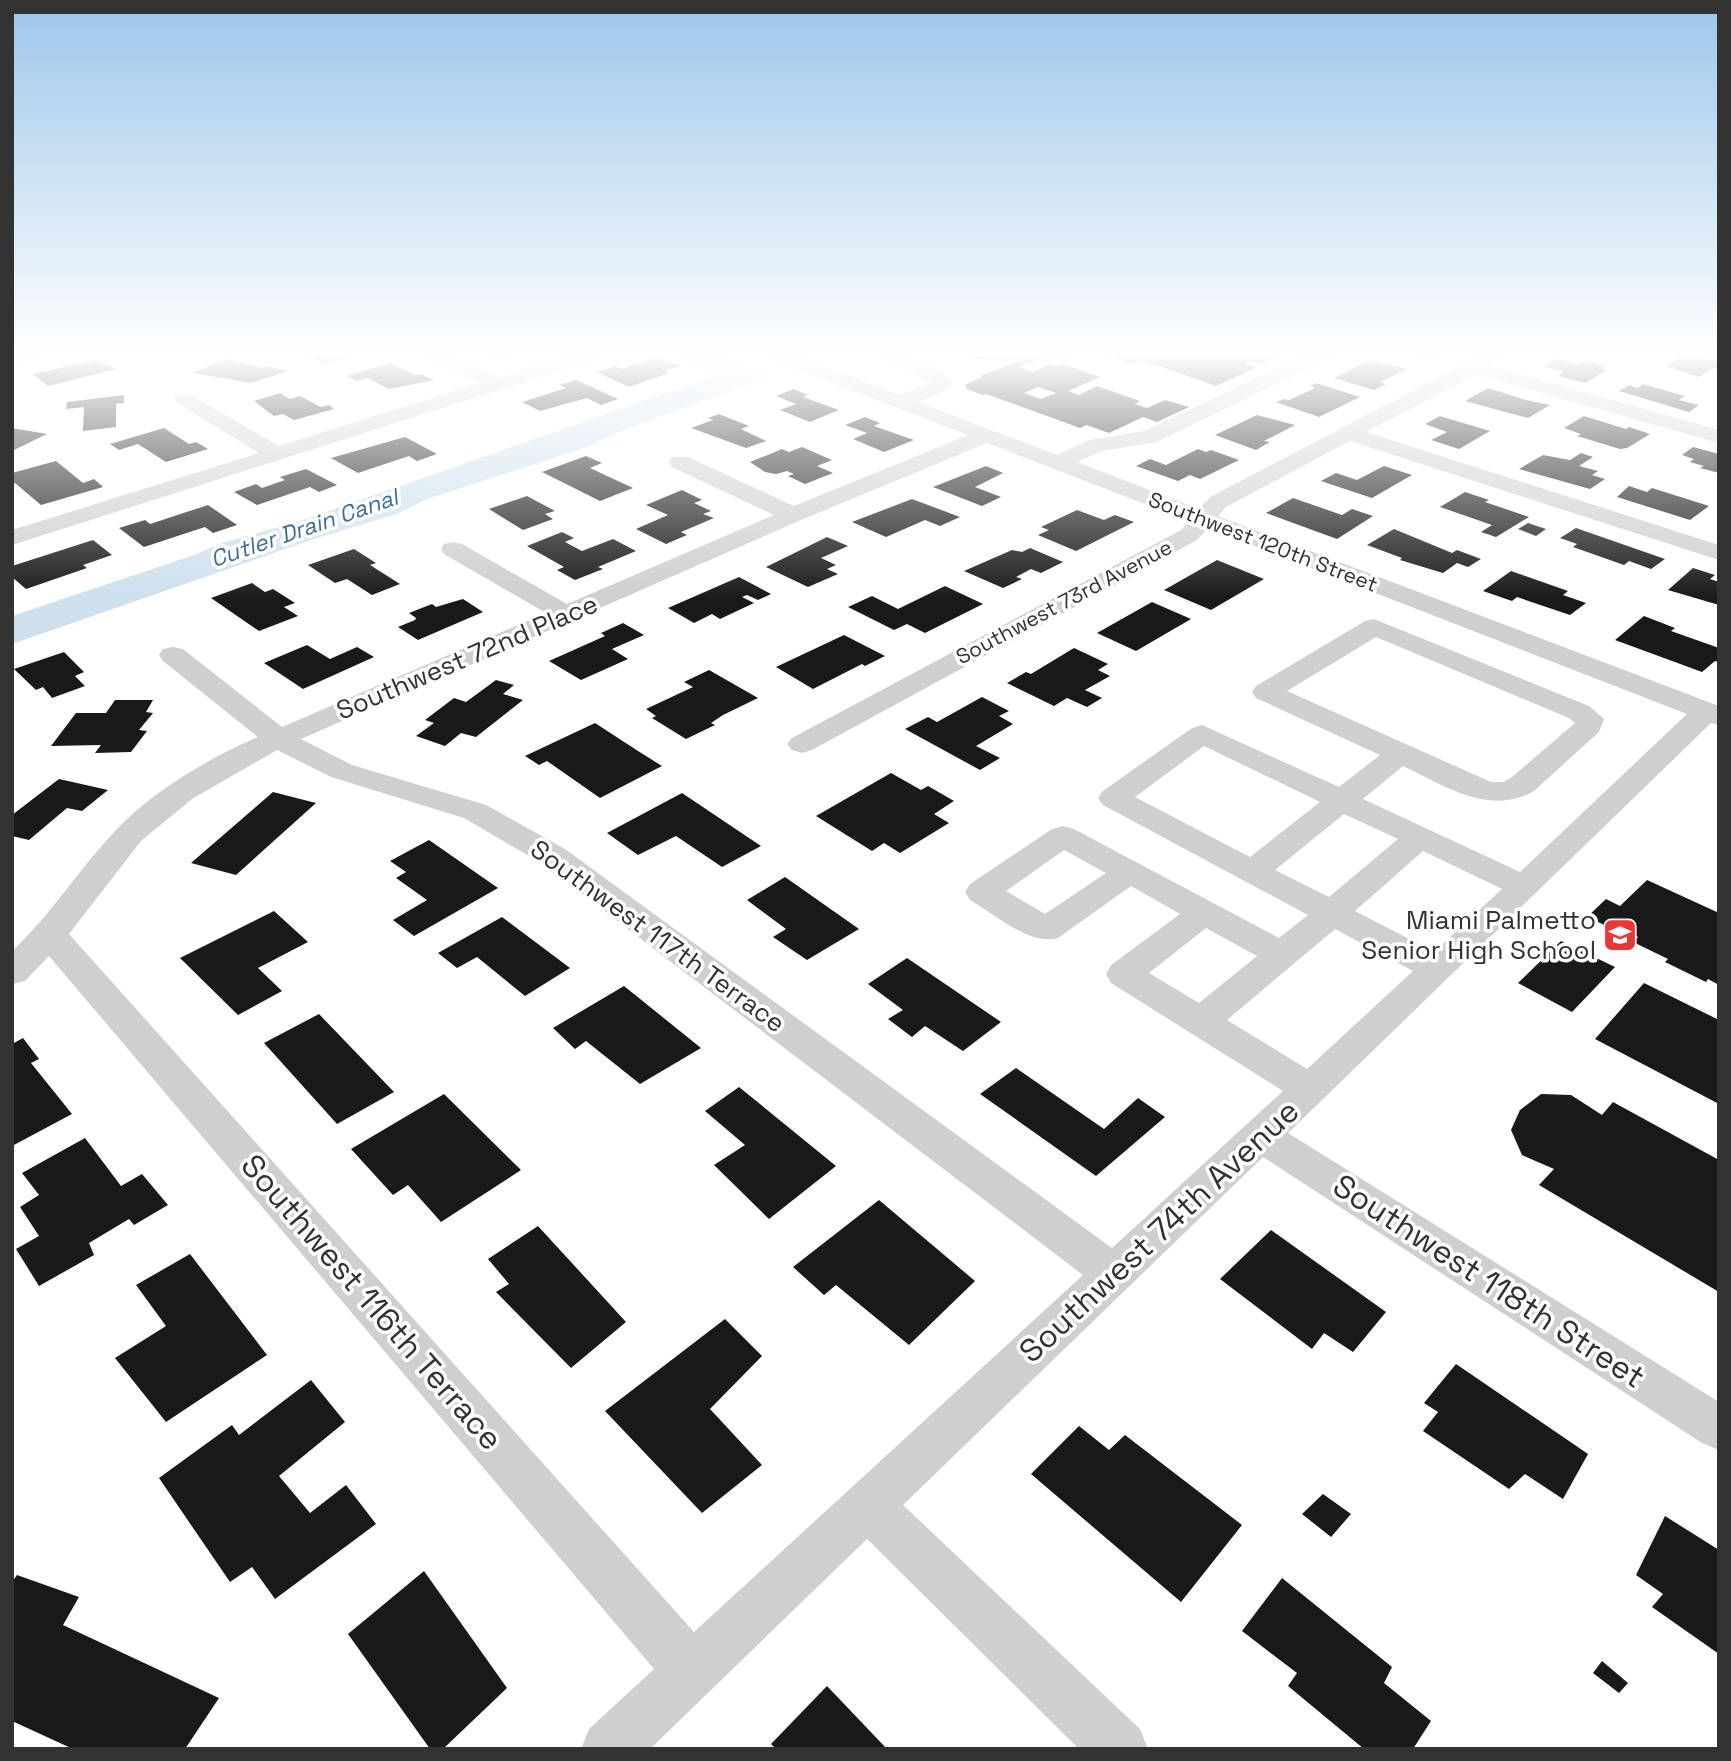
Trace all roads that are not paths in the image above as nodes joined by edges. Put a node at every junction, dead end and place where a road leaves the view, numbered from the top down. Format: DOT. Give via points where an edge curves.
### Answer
graph roads {
  1 [pos="242,434"];
  2 [pos="339,434"];
  3 [pos="1155,434"];
  4 [pos="1348,434"];
  5 [pos="1354,434"];
  6 [pos="987,435"];
  7 [pos="276,454"];
  8 [pos="680,462"];
  9 [pos="1057,463"];
  10 [pos="793,515"];
  11 [pos="1205,520"];
  12 [pos="12,538"];
  13 [pos="453,549"];
  14 [pos="1719,553"];
  15 [pos="566,614"];
  16 [pos="1535,646"];
  17 [pos="173,654"];
  18 [pos="1497,677"];
  19 [pos="1712,714"];
  20 [pos="281,737"];
  21 [pos="803,744"];
  22 [pos="1400,754"];
  23 [pos="1342,800"];
  24 [pos="1420,837"];
  25 [pos="1253,871"];
  26 [pos="1129,872"];
  27 [pos="1524,887"];
  28 [pos="1204,913"];
  29 [pos="1332,913"];
  30 [pos="50,935"];
  31 [pos="1282,955"];
  32 [pos="1436,968"];
  33 [pos="12,972"];
  34 [pos="1201,1022"];
  35 [pos="1310,1089"];
  36 [pos="1260,1135"];
  37 [pos="1114,1274"];
  38 [pos="1719,1428"];
  39 [pos="867,1506"];
  40 [pos="692,1671"];
  41 [pos="609,1749"];
  42 [pos="1120,1749"];
  1 -- 7 [label="street"];
  2 -- 7 [label="street"];
  3 -- 9 [label="street" via="1097,445"];
  4 -- 11 [label="street, Southwest 73rd Avenue" via="1218,502"];
  5 -- 14 [label="street"];
  6 -- 9 [label="street, Southwest 120th Street"];
  6 -- 10 [label="street, Southwest 72nd Place"];
  7 -- 12 [label="street"];
  8 -- 10 [label="street"];
  9 -- 11 [label="street, Southwest 120th Street"];
  10 -- 15 [label="street, Southwest 72nd Place"];
  11 -- 16 [label="street, Southwest 120th Street"];
  11 -- 21 [label="street, Southwest 73rd Avenue" via="1189,535"];
  13 -- 15 [label="street"];
  15 -- 20 [label="street, Southwest 72nd Place"];
  16 -- 18 [label="street"];
  16 -- 19 [label="street, Southwest 120th Street"];
  17 -- 20 [label="street, Southwest 117th Terrace"];
  18 -- 22 [label="street" via="1580,712 1590,719 1590,726 1523,784 1496,793"];
  18 -- 22 [label="street" via="1374,627 1266,692"];
  19 -- 27 [label="street, Southwest 74th Avenue"];
  20 -- 30 [label="street, Southwest 72nd Place" via="205,776 155,811 130,834"];
  20 -- 37 [label="street, Southwest 117th Terrace" via="324,764 467,809 553,856"];
  22 -- 23 [label="street"];
  23 -- 24 [label="street"];
  23 -- 25 [label="street"];
  23 -- 25 [label="street" via="1202,734 1114,797"];
  24 -- 27 [label="street"];
  24 -- 29 [label="street"];
  25 -- 29 [label="street"];
  26 -- 28 [label="street"];
  27 -- 32 [label="street, Southwest 74th Avenue"];
  28 -- 31 [label="street"];
  28 -- 34 [label="street" via="1124,974"];
  29 -- 31 [label="street"];
  29 -- 32 [label="street"];
  30 -- 33 [label="street, Southwest 72nd Place"];
  30 -- 40 [label="street, Southwest 116th Terrace"];
  31 -- 34 [label="street"];
  32 -- 35 [label="street, Southwest 74th Avenue"];
  34 -- 35 [label="street"];
  35 -- 36 [label="street, Southwest 74th Avenue"];
  36 -- 37 [label="street, Southwest 74th Avenue"];
  36 -- 38 [label="street, Southwest 118th Street"];
  37 -- 39 [label="street, Southwest 74th Avenue"];
  39 -- 40 [label="street, Southwest 74th Avenue"];
  39 -- 42 [label="street"];
  40 -- 41 [label="street, Southwest 74th Avenue"];
}
